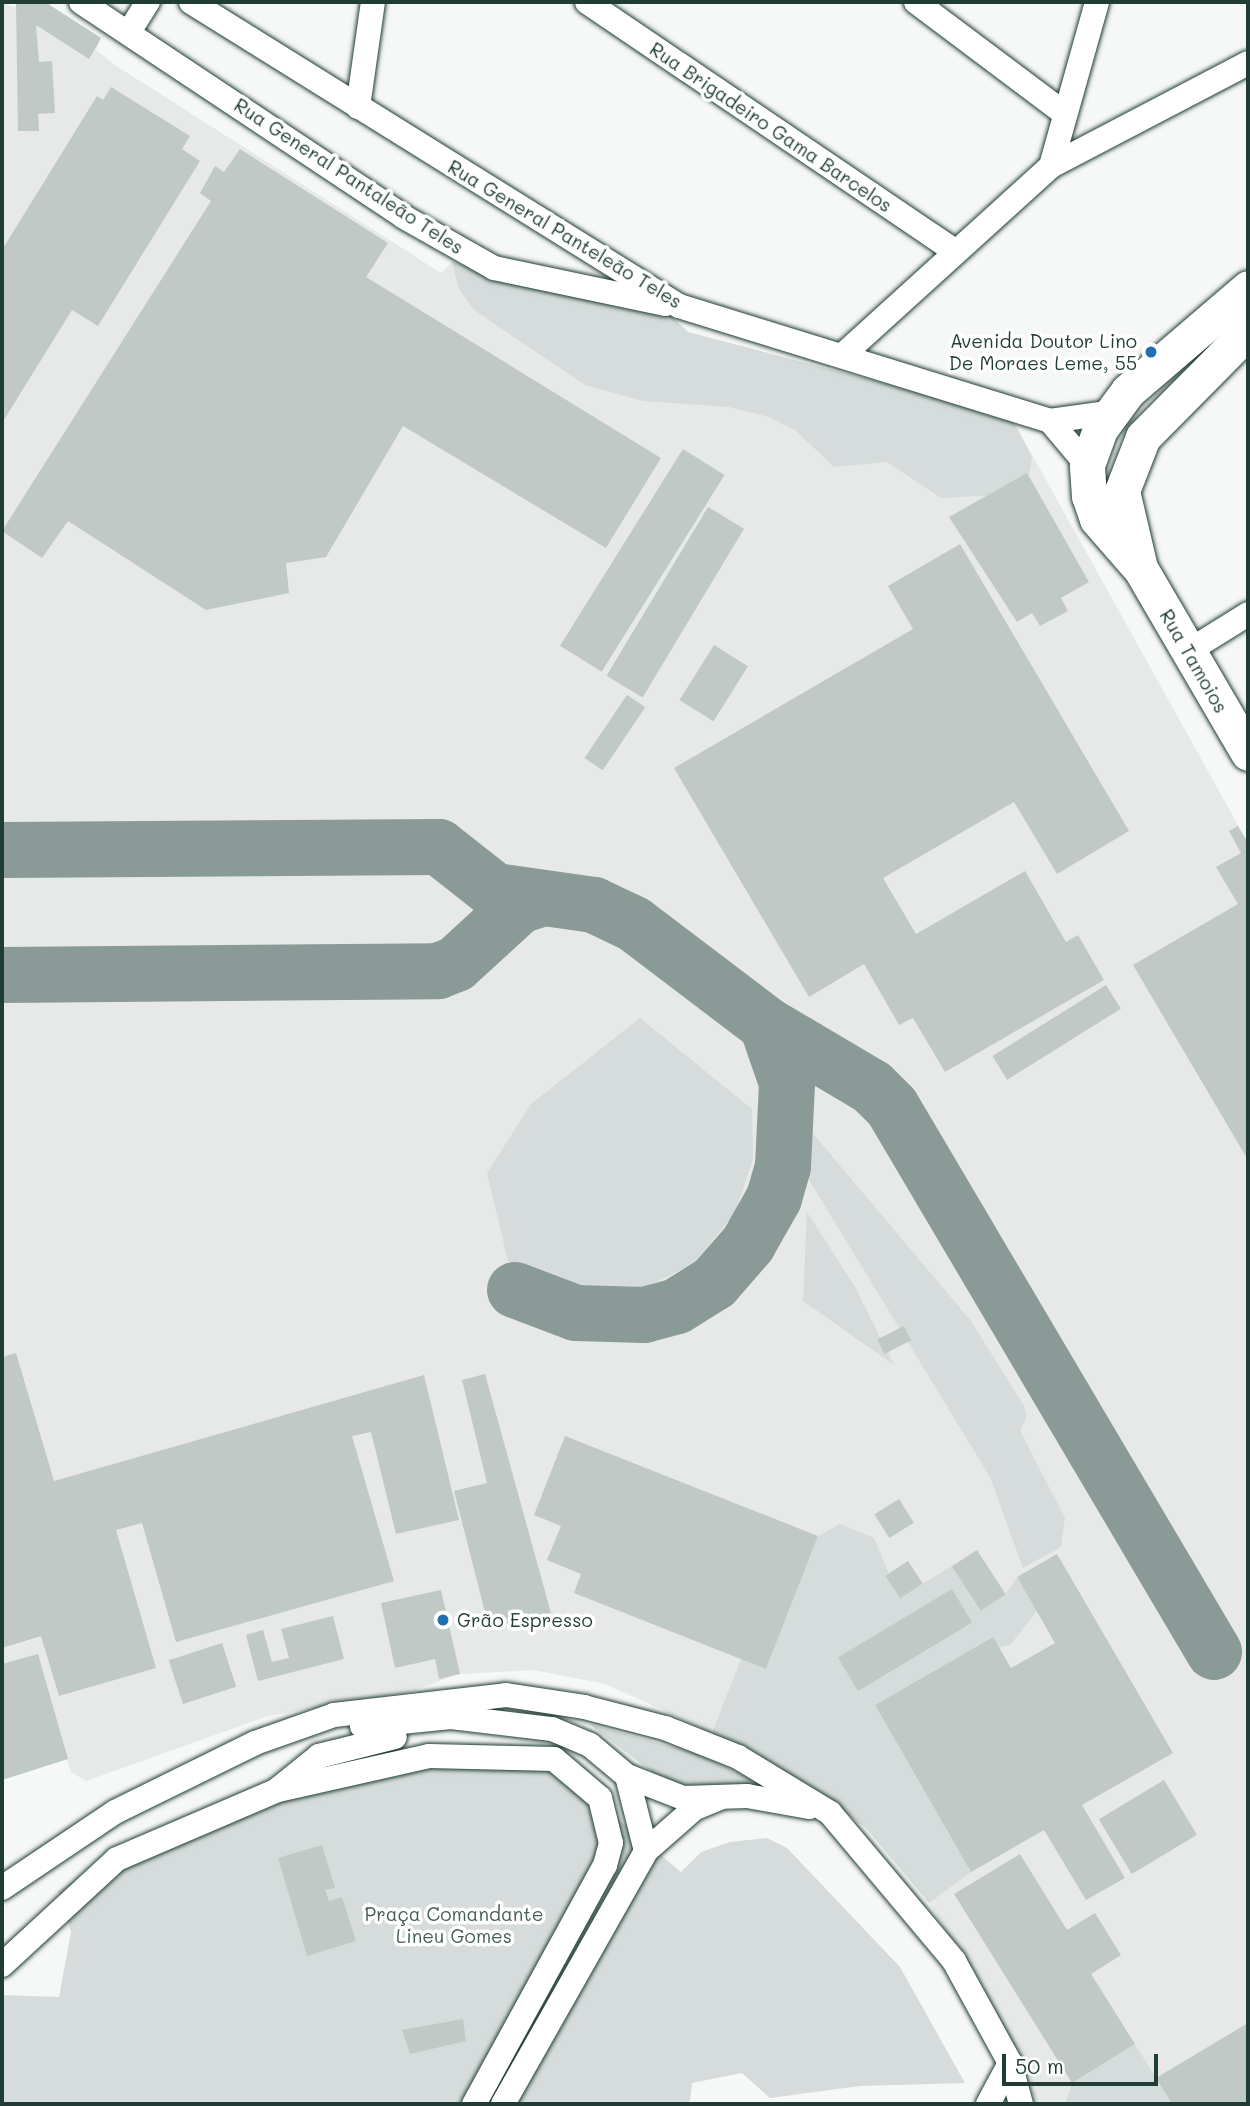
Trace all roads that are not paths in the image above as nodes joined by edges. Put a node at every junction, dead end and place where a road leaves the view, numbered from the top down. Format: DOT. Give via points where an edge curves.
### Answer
graph roads {
  1 [pos="81,2"];
  2 [pos="148,2"];
  3 [pos="191,2"];
  4 [pos="373,2"];
  5 [pos="587,2"];
  6 [pos="916,2"];
  7 [pos="1097,2"];
  8 [pos="129,32"];
  9 [pos="1248,63"];
  10 [pos="358,107"];
  11 [pos="1065,114"];
  12 [pos="1051,166"];
  13 [pos="955,251"];
  14 [pos="1248,288"];
  15 [pos="680,306"];
  16 [pos="1248,331"];
  17 [pos="845,353"];
  18 [pos="1107,413"];
  19 [pos="1050,421"];
  20 [pos="1137,448"];
  21 [pos="1087,465"];
  22 [pos="1122,491"];
  23 [pos="1140,568"];
  24 [pos="1248,614"];
  25 [pos="1187,652"];
  26 [pos="1248,753"];
  27 [pos="475,1719"];
  28 [pos="255,1743"];
  29 [pos="627,1776"];
  30 [pos="278,1790"];
  31 [pos="720,1798"];
  32 [pos="830,1813"];
  33 [pos="646,1851"];
  34 [pos="2,1888"];
  35 [pos="2,1965"];
  36 [pos="1010,2063"];
  37 [pos="474,2104"];
  38 [pos="503,2104"];
  39 [pos="988,2104"];
  40 [pos="1021,2104"];
  1 -- 8 [label="street, Rua General Pantaleão Teles"];
  2 -- 8 [label="street"];
  3 -- 10 [label="street, Rua General Panteleão Teles"];
  4 -- 10 [label="street"];
  5 -- 13 [label="street, Rua Brigadeiro Gama Barcelos"];
  6 -- 11 [label="street"];
  7 -- 11 [label="street"];
  8 -- 15 [label="street, Rua General Pantaleão Teles" via="404,217 494,268"];
  9 -- 12 [label="street"];
  10 -- 15 [label="street, Rua General Panteleão Teles"];
  11 -- 12 [label="street"];
  12 -- 13 [label="street"];
  13 -- 17 [label="street"];
  14 -- 18 [label="main road"];
  15 -- 17 [label="street, Rua General Panteleão Teles"];
  16 -- 20 [label="main road" via="1163,413"];
  17 -- 19 [label="street, Rua General Panteleão Teles"];
  18 -- 19 [label="street, Rua General Panteleão Teles"];
  18 -- 20 [label="main road" via="1128,426"];
  18 -- 21 [label="main road"];
  19 -- 21 [label="street"];
  20 -- 22 [label="main road"];
  21 -- 22 [label="main road" via="1104,486"];
  21 -- 23 [label="main road, Rua Tamoios" via="1097,519"];
  22 -- 23 [label="main road, Rua Tamoios"];
  23 -- 25 [label="main road, Rua Tamoios"];
  24 -- 25 [label="street"];
  25 -- 26 [label="main road, Rua Tamoios"];
  27 -- 28 [label="street" via="427,1717"];
  27 -- 29 [label="street" via="552,1729 590,1745"];
  27 -- 30 [label="street" via="319,1756"];
  28 -- 32 [label="street" via="334,1715 506,1695 664,1728 738,1757"];
  28 -- 34 [label="street" via="115,1812"];
  29 -- 31 [label="street" via="667,1795"];
  29 -- 33 [label="street"];
  30 -- 35 [label="street" via="161,1835 117,1859"];
  30 -- 37 [label="street" via="378,1763 520,1753 554,1759 600,1798 611,1843 605,1865"];
  31 -- 32 [label="street" via="789,1802"];
  31 -- 33 [label="street" via="695,1808"];
  32 -- 36 [label="street" via="954,1961"];
  33 -- 38 [label="street"];
  36 -- 39 [label="street"];
  36 -- 40 [label="street"];
}
